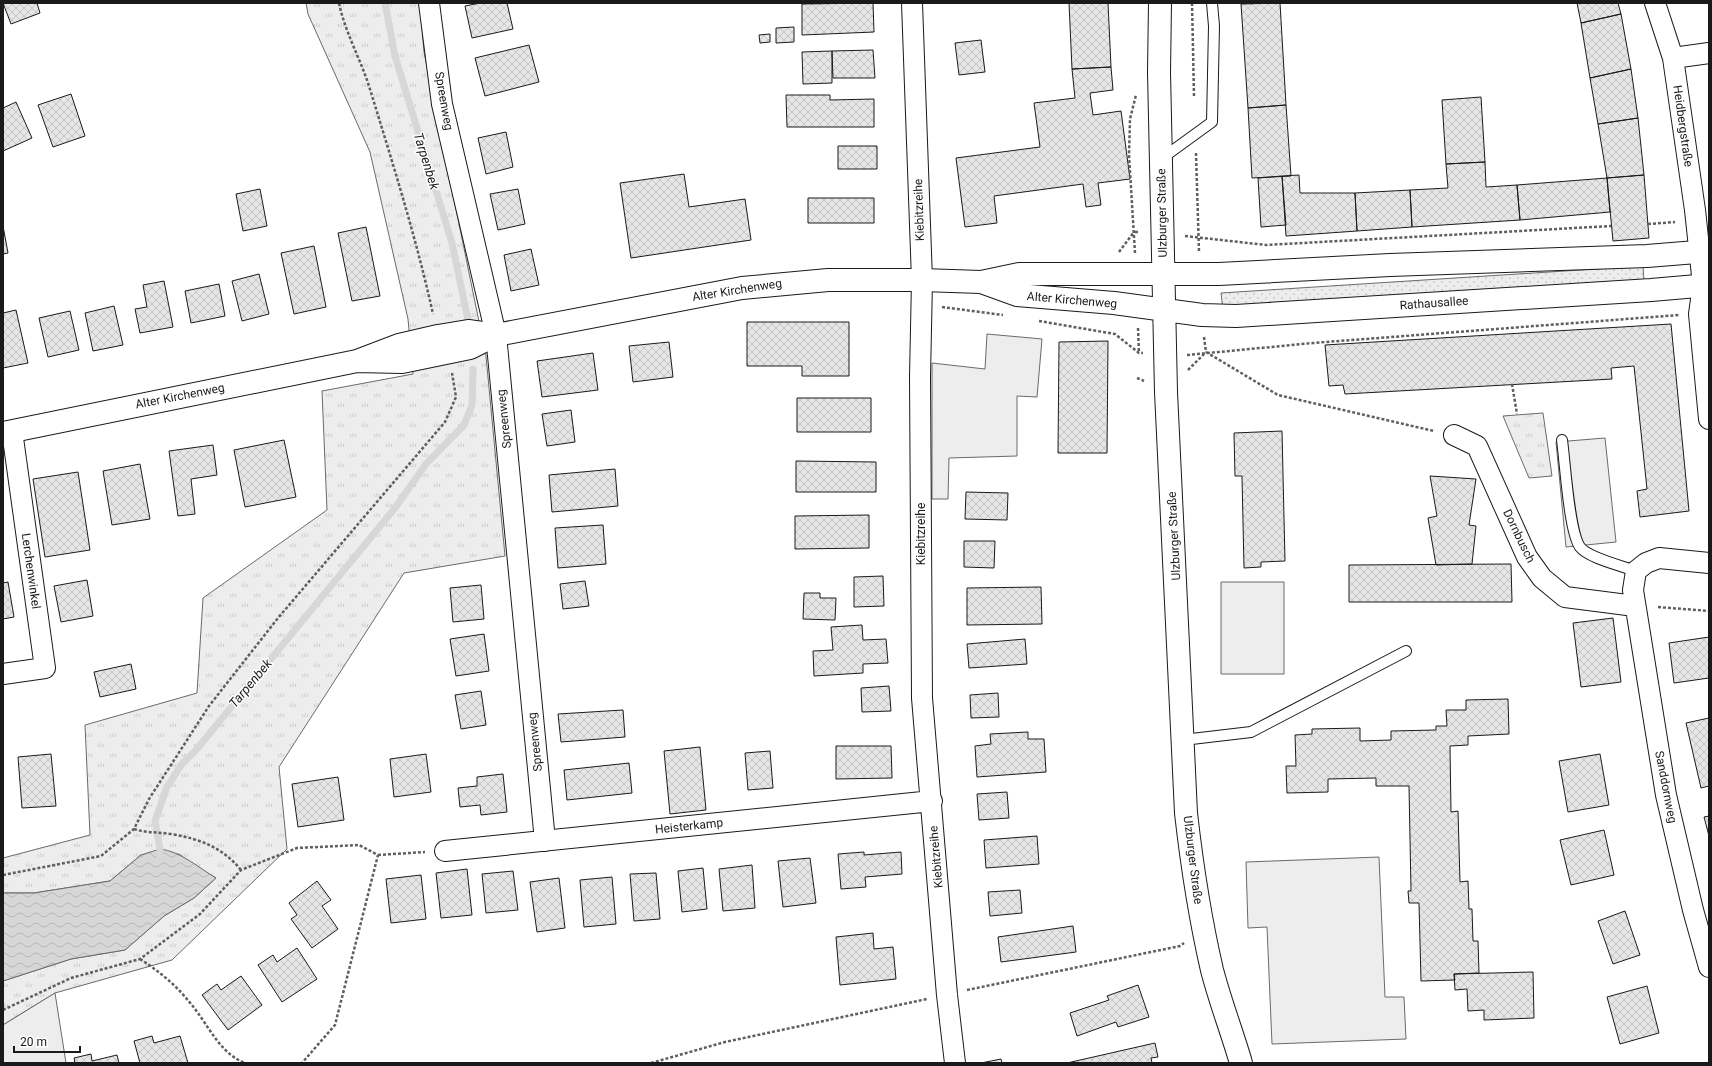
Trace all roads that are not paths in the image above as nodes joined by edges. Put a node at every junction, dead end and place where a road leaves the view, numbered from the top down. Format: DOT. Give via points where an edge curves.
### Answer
graph roads {
  1 [pos="429,3"];
  2 [pos="912,3"];
  3 [pos="1160,3"];
  4 [pos="1212,3"];
  5 [pos="1656,3"];
  6 [pos="1709,53"];
  7 [pos="1673,58"];
  8 [pos="1161,159"];
  9 [pos="1704,251"];
  10 [pos="1163,273"];
  11 [pos="922,280"];
  12 [pos="981,282"];
  13 [pos="1707,289"];
  14 [pos="1164,310"];
  15 [pos="496,335"];
  16 [pos="1709,419"];
  17 [pos="7,432"];
  18 [pos="1454,435"];
  19 [pos="1562,440"];
  20 [pos="1709,563"];
  21 [pos="1636,571"];
  22 [pos="1635,606"];
  23 [pos="1406,650"];
  24 [pos="3,674"];
  25 [pos="1183,740"];
  26 [pos="932,802"];
  27 [pos="545,841"];
  28 [pos="445,851"];
  29 [pos="1709,967"];
  30 [pos="955,1063"];
  31 [pos="1241,1063"];
  1 -- 15 [label="street, Spreenweg" via="442,104"];
  2 -- 11 [label="street, Kiebitzreihe"];
  3 -- 8 [label="main road, Ulzburger Straße"];
  4 -- 8 [label="lane" via="1212,122"];
  5 -- 7 [label="street, Heidbergstraße"];
  6 -- 7 [label="street"];
  7 -- 9 [label="street, Heidbergstraße" via="1696,220"];
  8 -- 10 [label="main road, Ulzburger Straße"];
  9 -- 10 [label="main road" via="1647,256 1219,274"];
  9 -- 13 [label="street"];
  10 -- 12 [label="main road, Alter Kirchenweg" via="1019,274"];
  10 -- 14 [label="main road, Ulzburger Straße"];
  11 -- 12 [label="main road, Alter Kirchenweg"];
  11 -- 15 [label="main road, Alter Kirchenweg" via="828,280 742,288"];
  11 -- 26 [label="street, Kiebitzreihe" via="922,698"];
  12 -- 14 [label="main road, Alter Kirchenweg" via="1017,295"];
  13 -- 14 [label="main road, Rathausallee" via="1236,316"];
  13 -- 16 [label="street" via="1699,314"];
  14 -- 25 [label="main road, Ulzburger Straße"];
  15 -- 17 [label="main road, Alter Kirchenweg" via="470,348 402,362 357,361"];
  15 -- 27 [label="street, Spreenweg"];
  17 -- 24 [label="street, Lerchenwinkel" via="45,668"];
  18 -- 22 [label="street, Dornbusch" via="1477,446 1527,557 1542,578 1565,597"];
  19 -- 21 [label="lane" via="1572,528 1580,547 1595,557"];
  20 -- 21 [label="street" via="1659,558 1646,563"];
  21 -- 22 [label="street, Sanddornweg" via="1633,590"];
  22 -- 29 [label="street, Sanddornweg" via="1666,795"];
  23 -- 25 [label="lane" via="1251,732"];
  25 -- 31 [label="main road, Ulzburger Straße" via="1186,813 1205,937"];
  26 -- 27 [label="street, Heisterkamp"];
  26 -- 30 [label="street, Kiebitzreihe"];
  27 -- 28 [label="street, Heisterkamp"];
}
